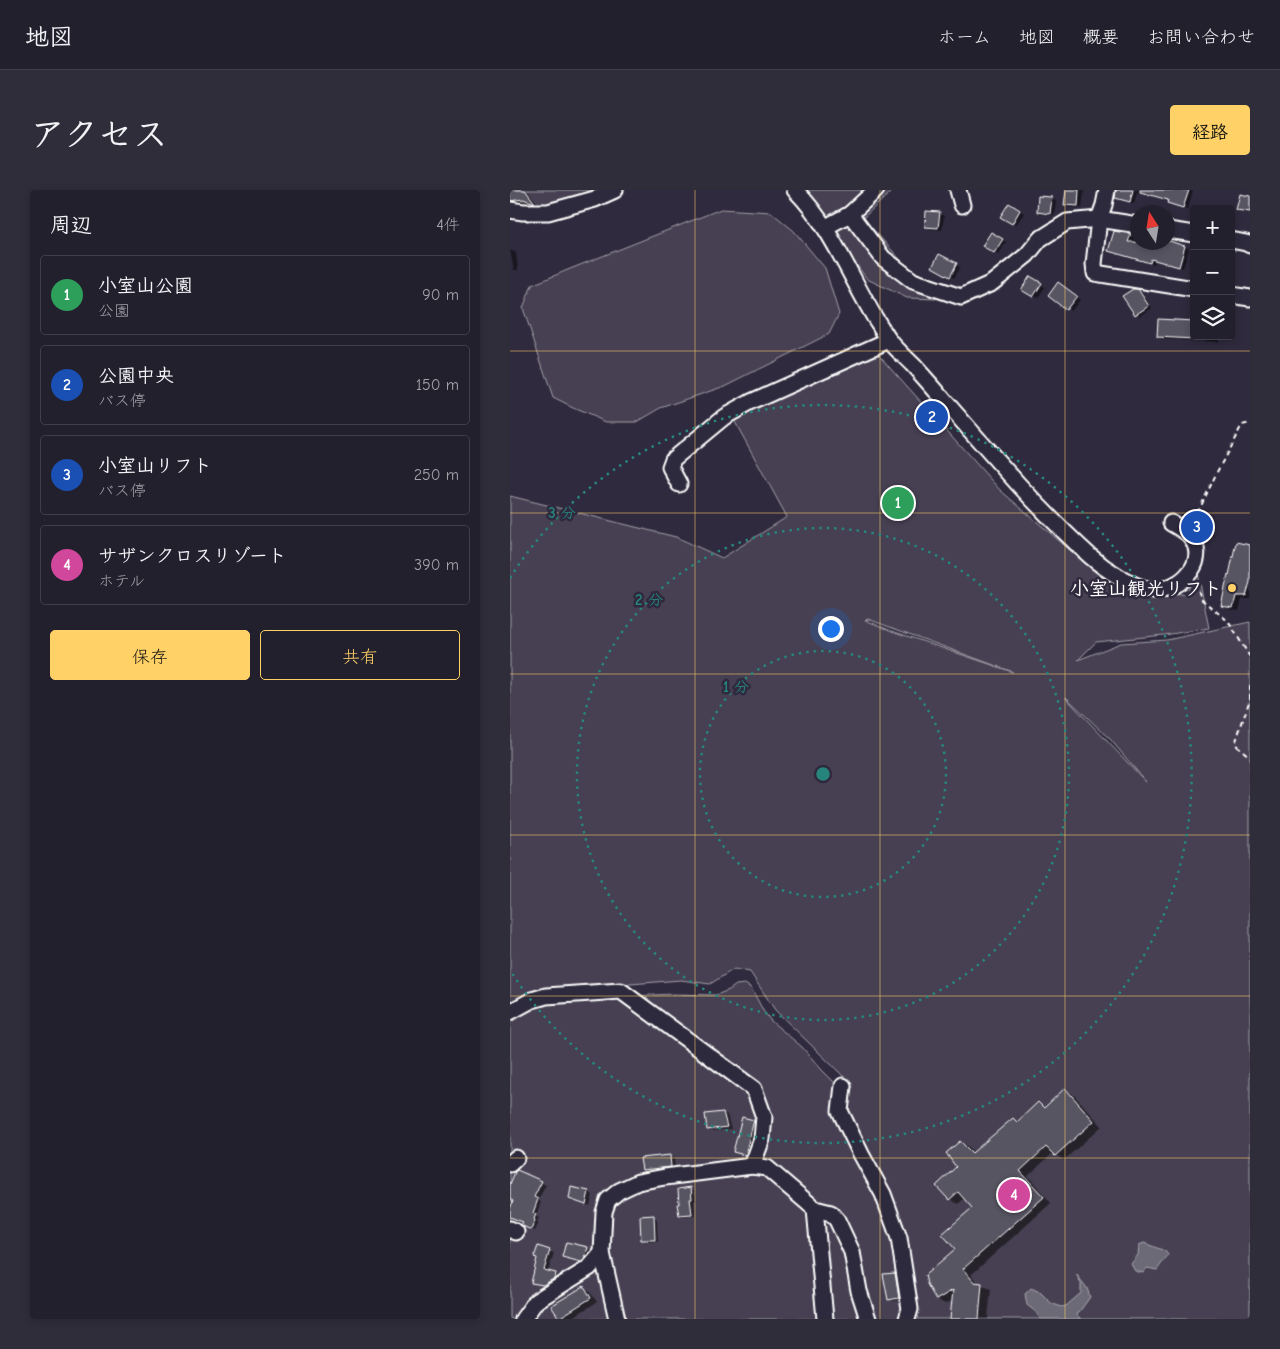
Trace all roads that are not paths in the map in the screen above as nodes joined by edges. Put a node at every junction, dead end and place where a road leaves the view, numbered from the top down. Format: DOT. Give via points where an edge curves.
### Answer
graph roads {
  1 [pos="615,190"];
  2 [pos="795,190"];
  3 [pos="876,190"];
  4 [pos="958,190"];
  5 [pos="1107,190"];
  6 [pos="962,205"];
  7 [pos="510,210"];
  8 [pos="850,214"];
  9 [pos="1099,219"];
  10 [pos="1130,224"];
  11 [pos="826,227"];
  12 [pos="1175,231"];
  13 [pos="1190,233"];
  14 [pos="1235,241"];
  15 [pos="1250,245"];
  16 [pos="1190,288"];
  17 [pos="1235,296"];
  18 [pos="1250,298"];
  19 [pos="889,340"];
  20 [pos="679,484"];
  21 [pos="1171,523"];
  22 [pos="510,1012"];
  23 [pos="843,1086"];
  24 [pos="752,1166"];
  25 [pos="814,1210"];
  26 [pos="602,1253"];
  27 [pos="524,1319"];
  28 [pos="617,1319"];
  29 [pos="825,1319"];
  30 [pos="868,1319"];
  31 [pos="907,1319"];
  1 -- 7 [label="street" via="548,212"];
  2 -- 11 [label="street"];
  3 -- 8 [label="street"];
  4 -- 6 [label="street"];
  5 -- 9 [label="street"];
  8 -- 9 [label="street" via="883,258 913,281 961,297 992,283 1027,255 1040,239 1066,222"];
  8 -- 11 [label="street"];
  9 -- 10 [label="street"];
  9 -- 16 [label="street" via="1095,273"];
  11 -- 19 [label="street"];
  12 -- 13 [label="street"];
  14 -- 15 [label="street"];
  17 -- 18 [label="street"];
  19 -- 20 [label="street" via="724,417 673,459 670,468"];
  19 -- 21 [label="street" via="1026,493 1092,558 1122,579 1139,588 1154,590 1176,584 1190,572 1196,563 1197,552 1192,539"];
  22 -- 24 [label="street" via="546,996 621,991 754,1089 764,1117 762,1139"];
  23 -- 31 [label="street" via="840,1111 883,1194 899,1238 910,1309"];
  24 -- 25 [label="street" via="767,1168"];
  24 -- 26 [label="street" via="654,1178 619,1191 608,1200 604,1212"];
  25 -- 29 [label="street"];
  25 -- 30 [label="street" via="830,1212 837,1220 852,1252"];
  26 -- 27 [label="street" via="589,1268 536,1301"];
  26 -- 28 [label="street"];
}
